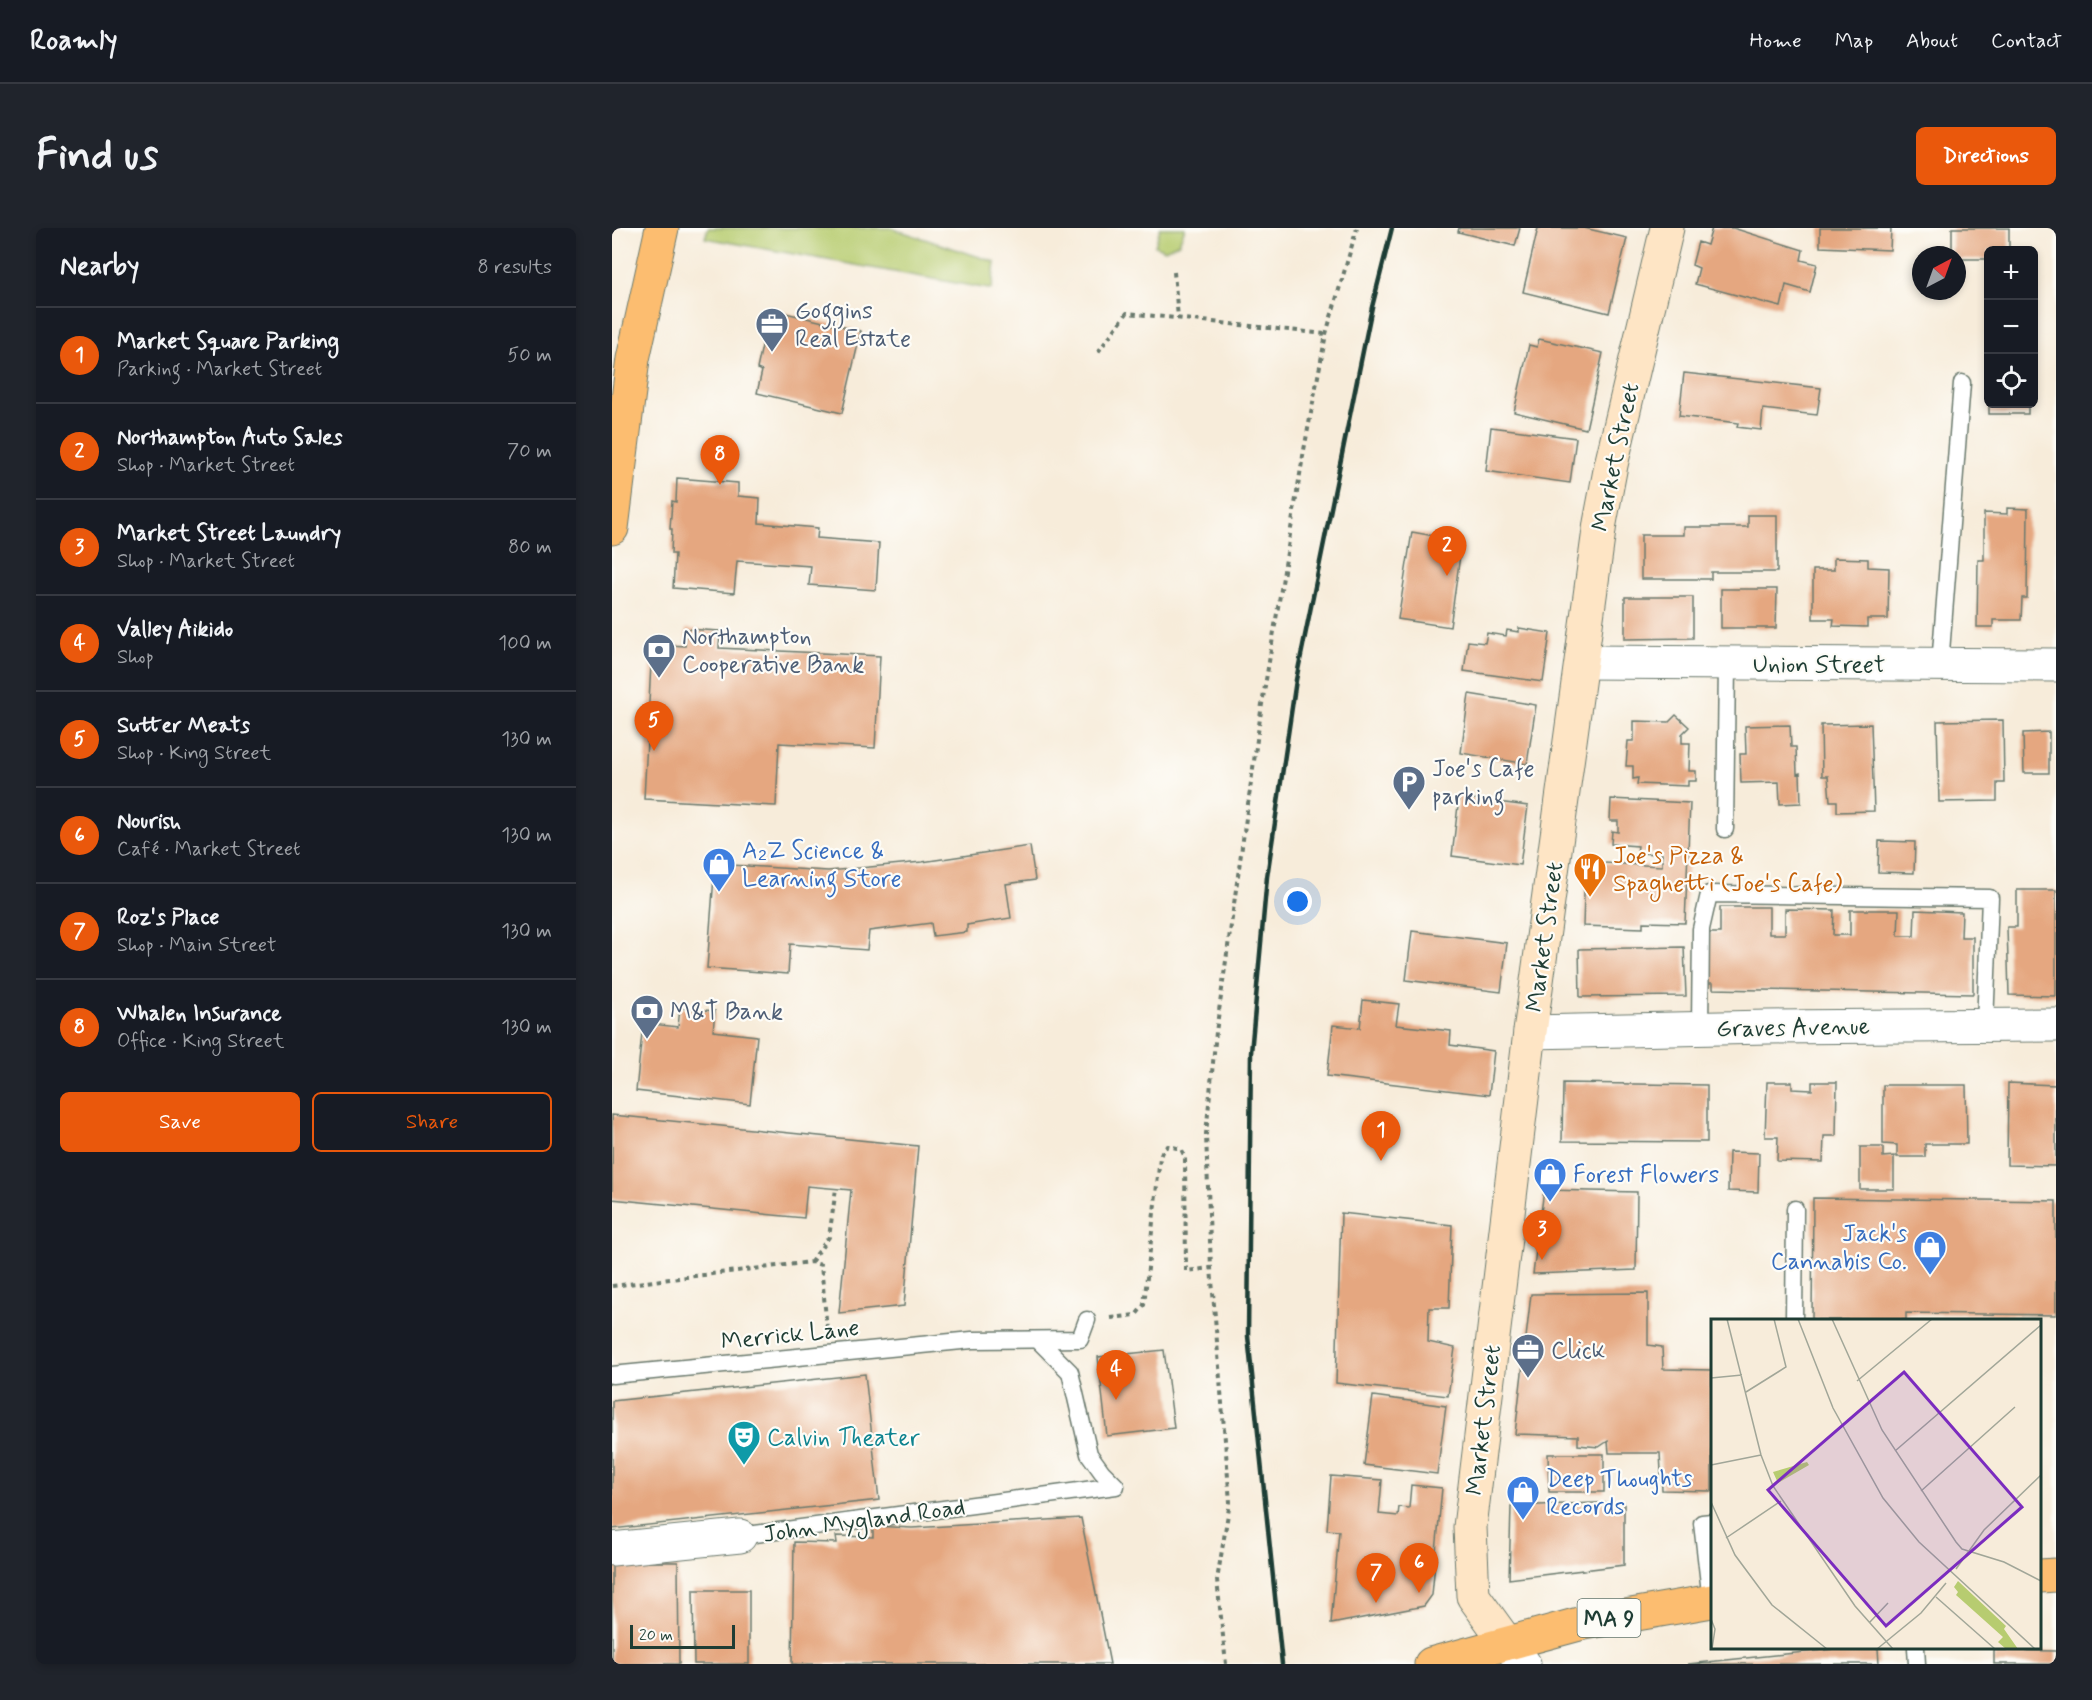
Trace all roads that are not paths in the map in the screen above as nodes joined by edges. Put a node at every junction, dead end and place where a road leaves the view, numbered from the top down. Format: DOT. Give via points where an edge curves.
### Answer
graph roads {
  1 [pos="662,228"];
  2 [pos="1667,228"];
  3 [pos="623,357"];
  4 [pos="1962,383"];
  5 [pos="615,475"];
  6 [pos="612,528"];
  7 [pos="1583,662"];
  8 [pos="1727,664"];
  9 [pos="1940,665"];
  10 [pos="2056,665"];
  11 [pos="1725,829"];
  12 [pos="1985,1025"];
  13 [pos="2056,1025"];
  14 [pos="1700,1028"];
  15 [pos="1530,1032"];
  16 [pos="1795,1209"];
  17 [pos="1794,1319"];
  18 [pos="1087,1320"];
  19 [pos="1038,1340"];
  20 [pos="612,1375"];
  21 [pos="1711,1522"];
  22 [pos="740,1536"];
  23 [pos="612,1549"];
  24 [pos="2056,1575"];
  25 [pos="2041,1576"];
  26 [pos="1711,1593"];
  27 [pos="1711,1601"];
  28 [pos="1916,1649"];
  29 [pos="1516,1653"];
  30 [pos="1431,1664"];
  31 [pos="1917,1664"];
  1 -- 3 [label="main road"];
  2 -- 7 [label="street, Market Street" via="1611,465"];
  3 -- 5 [label="main road"];
  4 -- 9 [label="lane"];
  5 -- 6 [label="main road"];
  7 -- 8 [label="street, Union Street"];
  7 -- 15 [label="street, Market Street"];
  8 -- 9 [label="street, Union Street"];
  8 -- 11 [label="lane"];
  9 -- 10 [label="street, Union Street"];
  12 -- 13 [label="street, Graves Avenue"];
  12 -- 14 [label="street, Graves Avenue"];
  12 -- 14 [label="lane" via="1990,898 1708,894 1701,929"];
  14 -- 15 [label="street, Graves Avenue"];
  15 -- 29 [label="street, Market Street" via="1470,1527 1473,1596"];
  16 -- 17 [label="lane"];
  18 -- 19 [label="lane, Merrick Lane" via="1080,1339"];
  19 -- 20 [label="lane, Merrick Lane" via="972,1340"];
  19 -- 22 [label="lane, John Mygland Road" via="1070,1372 1089,1454 1116,1486"];
  21 -- 26 [label="lane" via="1702,1523"];
  22 -- 23 [label="street, John Mygland Road"];
  24 -- 25 [label="main road"];
  27 -- 29 [label="main road, MA 9" via="1579,1624"];
  28 -- 31 [label="lane"];
  29 -- 30 [label="main road, MA 9"];
}
